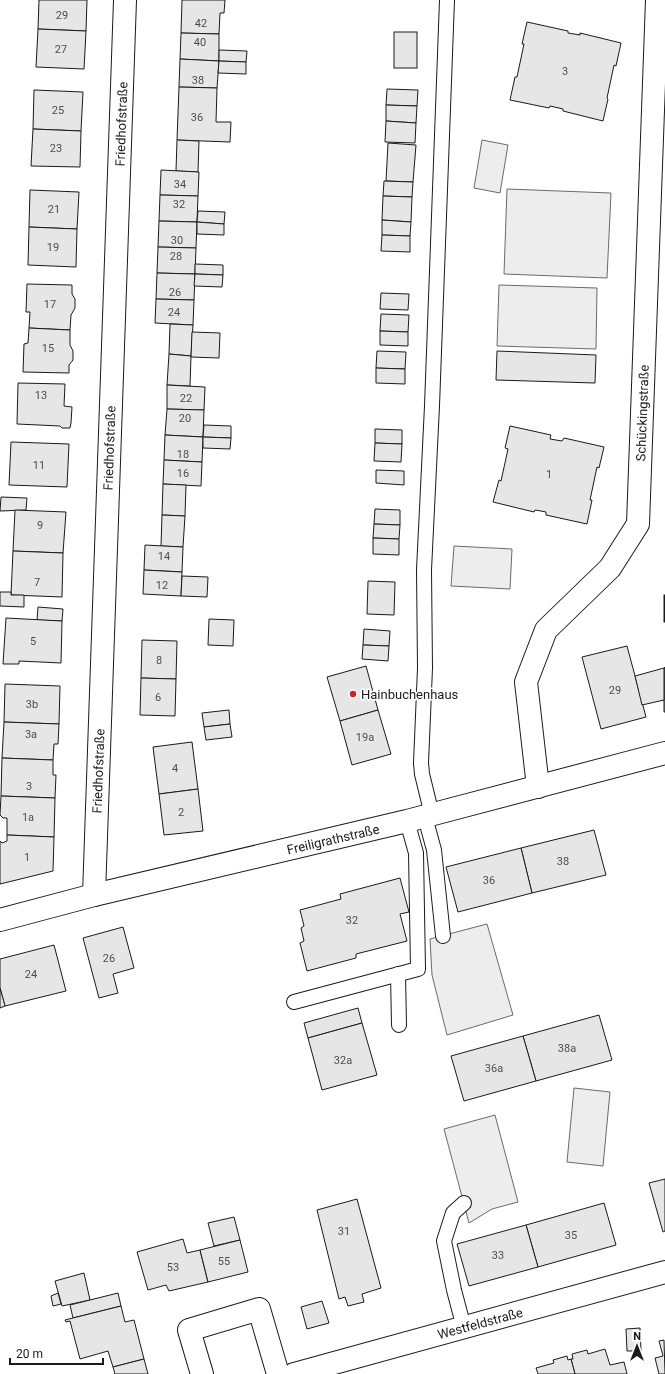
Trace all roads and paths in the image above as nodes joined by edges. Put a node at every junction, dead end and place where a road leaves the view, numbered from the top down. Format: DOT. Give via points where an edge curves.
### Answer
graph roads {
  1 [pos="125,0"];
  2 [pos="447,0"];
  3 [pos="657,0"];
  4 [pos="665,754"];
  5 [pos="538,787"];
  6 [pos="421,818"];
  7 [pos="94,895"];
  8 [pos="0,920"];
  9 [pos="443,936"];
  10 [pos="398,974"];
  11 [pos="294,1002"];
  12 [pos="399,1025"];
  13 [pos="464,1203"];
  14 [pos="665,1272"];
  15 [pos="464,1328"];
  16 [pos="202,1374"];
  17 [pos="278,1374"];
  18 [pos="294,1374"];
  1 -- 7 [label="street, Friedhofstraße"];
  2 -- 6 [label="lane" via="424,570 425,668"];
  3 -- 5 [label="street, Schückingstraße" via="638,524 610,568 546,630 526,682"];
  4 -- 5 [label="street, Freiligrathstraße"];
  5 -- 6 [label="street, Freiligrathstraße"];
  6 -- 7 [label="street, Freiligrathstraße"];
  6 -- 9 [label="lane" via="434,850"];
  6 -- 10 [label="lane" via="416,853 418,969"];
  7 -- 8 [label="street, Freiligrathstraße"];
  10 -- 11 [label="lane"];
  10 -- 12 [label="lane"];
  13 -- 15 [label="lane" via="453,1213 444,1241"];
  14 -- 15 [label="street, Westfeldstraße"];
  15 -- 18 [label="street, Westfeldstraße"];
  16 -- 17 [label="street" via="189,1330 259,1309"];
}
